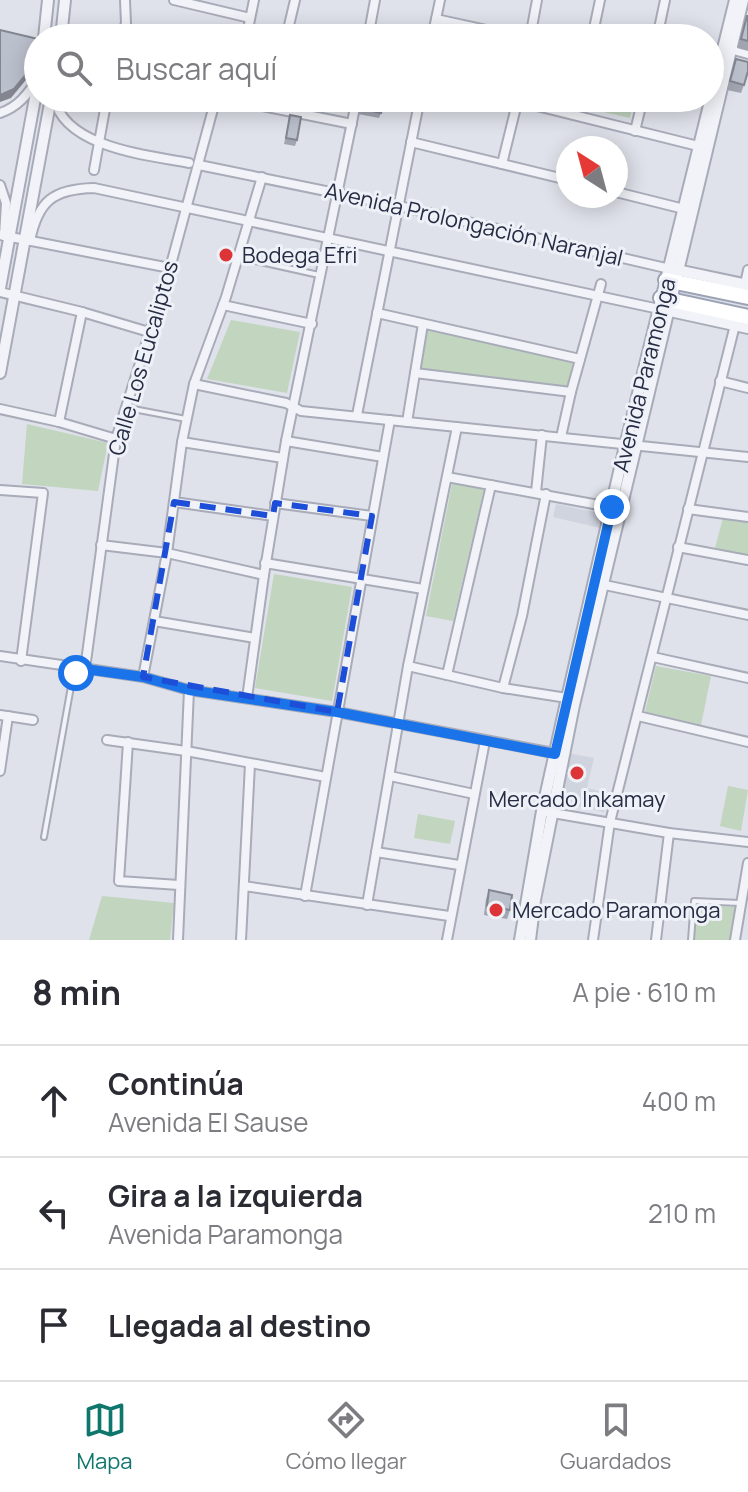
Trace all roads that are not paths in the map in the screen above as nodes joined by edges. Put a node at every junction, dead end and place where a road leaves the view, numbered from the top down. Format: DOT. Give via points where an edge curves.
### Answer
graph roads {
  1 [pos="48,0"];
  2 [pos="65,0"];
  3 [pos="125,0"];
  4 [pos="174,0"];
  5 [pos="254,0"];
  6 [pos="295,0"];
  7 [pos="375,0"];
  8 [pos="440,0"];
  9 [pos="537,0"];
  10 [pos="600,0"];
  11 [pos="665,0"];
  12 [pos="735,0"];
  13 [pos="743,0"];
  14 [pos="250,18"];
  15 [pos="436,19"];
  16 [pos="45,24"];
  17 [pos="62,24"];
  18 [pos="126,24"];
  19 [pos="249,24"];
  20 [pos="289,24"];
  21 [pos="371,24"];
  22 [pos="435,24"];
  23 [pos="459,24"];
  24 [pos="533,24"];
  25 [pos="595,24"];
  26 [pos="660,24"];
  27 [pos="727,49"];
  28 [pos="748,54"];
  29 [pos="724,61"];
  30 [pos="24,99"];
  31 [pos="31,112"];
  32 [pos="50,112"];
  33 [pos="61,112"];
  34 [pos="105,112"];
  35 [pos="215,112"];
  36 [pos="291,112"];
  37 [pos="354,112"];
  38 [pos="417,112"];
  39 [pos="514,112"];
  40 [pos="563,112"];
  41 [pos="575,112"];
  42 [pos="640,112"];
  43 [pos="712,112"];
  44 [pos="0,113"];
  45 [pos="574,115"];
  46 [pos="352,124"];
  47 [pos="635,131"];
  48 [pos="411,142"];
  49 [pos="99,144"];
  50 [pos="703,148"];
  51 [pos="189,163"];
  52 [pos="502,164"];
  53 [pos="199,165"];
  54 [pos="94,170"];
  55 [pos="262,177"];
  56 [pos="556,177"];
  57 [pos="0,185"];
  58 [pos="338,193"];
  59 [pos="628,195"];
  60 [pos="399,206"];
  61 [pos="186,208"];
  62 [pos="688,210"];
  63 [pos="249,221"];
  64 [pos="5,236"];
  65 [pos="328,238"];
  66 [pos="28,241"];
  67 [pos="389,251"];
  68 [pos="237,257"];
  69 [pos="170,268"];
  70 [pos="748,270"];
  71 [pos="322,275"];
  72 [pos="672,276"];
  73 [pos="601,284"];
  74 [pos="747,289"];
  75 [pos="0,290"];
  76 [pos="15,296"];
  77 [pos="598,296"];
  78 [pos="664,304"];
  79 [pos="223,305"];
  80 [pos="82,312"];
  81 [pos="377,313"];
  82 [pos="742,321"];
  83 [pos="312,324"];
  84 [pos="423,324"];
  85 [pos="748,328"];
  86 [pos="149,332"];
  87 [pos="580,359"];
  88 [pos="0,373"];
  89 [pos="415,373"];
  90 [pos="720,381"];
  91 [pos="194,384"];
  92 [pos="748,388"];
  93 [pos="571,392"];
  94 [pos="293,406"];
  95 [pos="126,407"];
  96 [pos="0,409"];
  97 [pos="357,415"];
  98 [pos="187,419"];
  99 [pos="390,420"];
  100 [pos="59,422"];
  101 [pos="407,422"];
  102 [pos="457,427"];
  103 [pos="542,435"];
  104 [pos="561,437"];
  105 [pos="116,439"];
  106 [pos="286,441"];
  107 [pos="182,442"];
  108 [pos="630,446"];
  109 [pos="702,451"];
  110 [pos="383,457"];
  111 [pos="748,457"];
  112 [pos="283,458"];
  113 [pos="447,477"];
  114 [pos="491,485"];
  115 [pos="0,490"];
  116 [pos="536,492"];
  117 [pos="546,494"];
  118 [pos="174,502"];
  119 [pos="275,503"];
  120 [pos="616,508"];
  121 [pos="688,509"];
  122 [pos="273,516"];
  123 [pos="372,516"];
  124 [pos="748,517"];
  125 [pos="101,545"];
  126 [pos="678,547"];
  127 [pos="167,553"];
  128 [pos="748,560"];
  129 [pos="265,563"];
  130 [pos="264,575"];
  131 [pos="361,580"];
  132 [pos="598,583"];
  133 [pos="423,589"];
  134 [pos="668,598"];
  135 [pos="748,615"];
  136 [pos="154,621"];
  137 [pos="255,638"];
  138 [pos="0,656"];
  139 [pos="653,657"];
  140 [pos="21,661"];
  141 [pos="408,666"];
  142 [pos="85,669"];
  143 [pos="447,675"];
  144 [pos="143,677"];
  145 [pos="748,678"];
  146 [pos="503,688"];
  147 [pos="189,690"];
  148 [pos="247,698"];
  149 [pos="567,698"];
  150 [pos="337,712"];
  151 [pos="4,716"];
  152 [pos="638,716"];
  153 [pos="33,720"];
  154 [pos="398,725"];
  155 [pos="107,740"];
  156 [pos="485,741"];
  157 [pos="128,742"];
  158 [pos="748,742"];
  159 [pos="186,751"];
  160 [pos="559,754"];
  161 [pos="250,764"];
  162 [pos="0,771"];
  163 [pos="390,776"];
  164 [pos="326,777"];
  165 [pos="474,794"];
  166 [pos="547,812"];
  167 [pos="610,822"];
  168 [pos="669,833"];
  169 [pos="44,837"];
  170 [pos="748,842"];
  171 [pos="376,852"];
  172 [pos="748,863"];
  173 [pos="459,865"];
  174 [pos="179,885"];
  175 [pos="244,886"];
  176 [pos="305,896"];
  177 [pos="531,899"];
  178 [pos="744,904"];
  179 [pos="367,905"];
  180 [pos="449,916"];
  181 [pos="178,940"];
  182 [pos="241,940"];
  183 [pos="447,940"];
  184 [pos="520,940"];
  185 [pos="530,940"];
  186 [pos="593,940"];
  187 [pos="656,940"];
  188 [pos="691,940"];
  189 [pos="735,940"];
  1 -- 16 [label="street"];
  2 -- 17 [label="street"];
  3 -- 18 [label="street"];
  4 -- 14 [label="street"];
  5 -- 14 [label="street"];
  6 -- 20 [label="street"];
  7 -- 21 [label="street"];
  8 -- 15 [label="street"];
  9 -- 24 [label="street"];
  10 -- 25 [label="street"];
  11 -- 26 [label="street"];
  12 -- 27 [label="street, Avenida Paramonga"];
  13 -- 27 [label="street, Avenida Paramonga"];
  14 -- 19 [label="street"];
  15 -- 22 [label="street"];
  15 -- 23 [label="street"];
  27 -- 28 [label="street"];
  27 -- 29 [label="street, Avenida Paramonga"];
  30 -- 44 [label="street"];
  31 -- 64 [label="street"];
  32 -- 66 [label="street"];
  33 -- 49 [label="street"];
  34 -- 49 [label="street"];
  35 -- 53 [label="street, Calle Los Eucaliptos"];
  36 -- 46 [label="street"];
  37 -- 46 [label="street"];
  38 -- 48 [label="street"];
  39 -- 52 [label="street"];
  40 -- 45 [label="street"];
  41 -- 45 [label="street"];
  42 -- 47 [label="street"];
  43 -- 50 [label="street, Avenida Paramonga"];
  45 -- 47 [label="street"];
  46 -- 58 [label="street"];
  47 -- 50 [label="street"];
  48 -- 52 [label="street"];
  48 -- 60 [label="street"];
  49 -- 51 [label="street"];
  49 -- 54 [label="street"];
  50 -- 62 [label="street, Avenida Paramonga"];
  52 -- 56 [label="street"];
  53 -- 55 [label="street, Avenida Prolongación Naranjal"];
  53 -- 61 [label="street, Calle Los Eucaliptos"];
  55 -- 58 [label="street, Avenida Prolongación Naranjal"];
  55 -- 63 [label="street"];
  57 -- 64 [label="street" via="6,203"];
  58 -- 60 [label="street, Avenida Prolongación Naranjal"];
  58 -- 65 [label="street"];
  59 -- 62 [label="street"];
  60 -- 67 [label="street"];
  60 -- 72 [label="street, Avenida Prolongación Naranjal"];
  61 -- 63 [label="street"];
  61 -- 66 [label="street" via="116,191 74,189 43,205"];
  61 -- 69 [label="street, Calle Los Eucaliptos"];
  62 -- 72 [label="street, Avenida Paramonga"];
  63 -- 65 [label="street"];
  63 -- 68 [label="street"];
  64 -- 66 [label="street"];
  64 -- 75 [label="street"];
  65 -- 67 [label="street"];
  65 -- 71 [label="street"];
  66 -- 69 [label="street"];
  66 -- 76 [label="street"];
  67 -- 77 [label="street"];
  67 -- 81 [label="street"];
  68 -- 71 [label="lane"];
  68 -- 79 [label="street"];
  69 -- 86 [label="street, Calle Los Eucaliptos"];
  70 -- 74 [label="street"];
  71 -- 83 [label="street"];
  72 -- 74 [label="main road, Avenida Prolongación Naranjal"];
  72 -- 78 [label="street, Avenida Paramonga"];
  73 -- 77 [label="street"];
  75 -- 76 [label="street"];
  76 -- 80 [label="street"];
  76 -- 88 [label="street"];
  77 -- 78 [label="street"];
  77 -- 87 [label="street"];
  78 -- 82 [label="main road"];
  78 -- 108 [label="street, Avenida Paramonga"];
  79 -- 83 [label="street"];
  79 -- 91 [label="street"];
  80 -- 86 [label="street"];
  80 -- 100 [label="street"];
  81 -- 84 [label="street"];
  81 -- 97 [label="street"];
  82 -- 85 [label="street"];
  82 -- 90 [label="street"];
  83 -- 94 [label="street"];
  84 -- 87 [label="street"];
  84 -- 89 [label="street"];
  86 -- 95 [label="street, Calle Los Eucaliptos"];
  87 -- 93 [label="street"];
  89 -- 93 [label="street"];
  89 -- 101 [label="street"];
  90 -- 92 [label="street"];
  90 -- 109 [label="street"];
  91 -- 94 [label="street"];
  91 -- 98 [label="street"];
  93 -- 104 [label="street"];
  94 -- 97 [label="street"];
  94 -- 106 [label="street"];
  95 -- 98 [label="lane"];
  95 -- 105 [label="street, Calle Los Eucaliptos"];
  96 -- 100 [label="street"];
  97 -- 99 [label="street"];
  98 -- 107 [label="street"];
  99 -- 101 [label="street"];
  99 -- 110 [label="street"];
  100 -- 105 [label="street"];
  101 -- 102 [label="street"];
  102 -- 103 [label="street"];
  102 -- 113 [label="street"];
  103 -- 104 [label="street"];
  103 -- 116 [label="street"];
  104 -- 108 [label="street"];
  105 -- 125 [label="street, Calle Los Eucaliptos"];
  106 -- 110 [label="street"];
  106 -- 112 [label="street"];
  107 -- 112 [label="street"];
  107 -- 118 [label="street"];
  108 -- 109 [label="street"];
  108 -- 120 [label="street, Avenida Paramonga"];
  109 -- 111 [label="street"];
  109 -- 121 [label="street"];
  110 -- 123 [label="street"];
  112 -- 119 [label="street"];
  113 -- 114 [label="street"];
  113 -- 133 [label="street"];
  114 -- 116 [label="street"];
  114 -- 143 [label="street"];
  115 -- 140 [label="street" via="43,493"];
  116 -- 117 [label="street"];
  117 -- 120 [label="street"];
  117 -- 146 [label="street"];
  118 -- 122 [label="street"];
  118 -- 127 [label="street"];
  119 -- 122 [label="street"];
  119 -- 123 [label="street"];
  120 -- 132 [label="street, Avenida Paramonga"];
  121 -- 124 [label="street"];
  121 -- 126 [label="street"];
  122 -- 129 [label="street"];
  123 -- 131 [label="street"];
  125 -- 127 [label="street"];
  125 -- 142 [label="street, Calle Los Eucaliptos"];
  126 -- 128 [label="street"];
  126 -- 134 [label="street"];
  127 -- 130 [label="street"];
  127 -- 136 [label="street"];
  129 -- 130 [label="street"];
  129 -- 131 [label="street"];
  130 -- 137 [label="street"];
  131 -- 133 [label="street"];
  131 -- 150 [label="street"];
  132 -- 134 [label="street"];
  132 -- 149 [label="street, Avenida Paramonga"];
  132 -- 160 [label="street, Avenida Paramonga"];
  133 -- 141 [label="street"];
  134 -- 135 [label="street"];
  134 -- 139 [label="street"];
  136 -- 137 [label="street"];
  136 -- 144 [label="street"];
  137 -- 148 [label="street"];
  138 -- 140 [label="street"];
  139 -- 145 [label="street"];
  139 -- 152 [label="street"];
  140 -- 142 [label="street"];
  141 -- 143 [label="street"];
  141 -- 154 [label="street"];
  142 -- 144 [label="street"];
  142 -- 169 [label="lane" via="72,681"];
  143 -- 146 [label="street"];
  144 -- 147 [label="street"];
  146 -- 149 [label="street"];
  147 -- 148 [label="street"];
  147 -- 159 [label="street"];
  148 -- 150 [label="street"];
  149 -- 160 [label="street, Avenida Paramonga"];
  150 -- 154 [label="street"];
  150 -- 164 [label="street"];
  151 -- 153 [label="street"];
  151 -- 162 [label="street"];
  152 -- 158 [label="street"];
  152 -- 167 [label="street"];
  154 -- 156 [label="street"];
  154 -- 163 [label="street"];
  155 -- 157 [label="street"];
  156 -- 160 [label="street"];
  156 -- 165 [label="street"];
  157 -- 159 [label="street"];
  157 -- 174 [label="street" via="119,881"];
  159 -- 161 [label="street"];
  159 -- 174 [label="street"];
  160 -- 166 [label="street, Avenida Paramonga"];
  161 -- 164 [label="street"];
  161 -- 175 [label="street"];
  163 -- 165 [label="street"];
  163 -- 171 [label="street"];
  164 -- 176 [label="street"];
  165 -- 173 [label="street"];
  166 -- 167 [label="street"];
  166 -- 177 [label="street, Avenida Paramonga"];
  167 -- 168 [label="street"];
  167 -- 186 [label="street"];
  168 -- 170 [label="street"];
  168 -- 187 [label="street"];
  171 -- 173 [label="street"];
  171 -- 179 [label="street"];
  172 -- 178 [label="street"];
  173 -- 180 [label="street"];
  174 -- 181 [label="street"];
  175 -- 176 [label="street"];
  175 -- 182 [label="street"];
  176 -- 179 [label="street"];
  177 -- 184 [label="street, Avenida Paramonga"];
  177 -- 185 [label="street, Avenida Paramonga"];
  178 -- 188 [label="lane" via="694,901"];
  178 -- 189 [label="street"];
  179 -- 180 [label="street"];
  180 -- 183 [label="street"];
}
